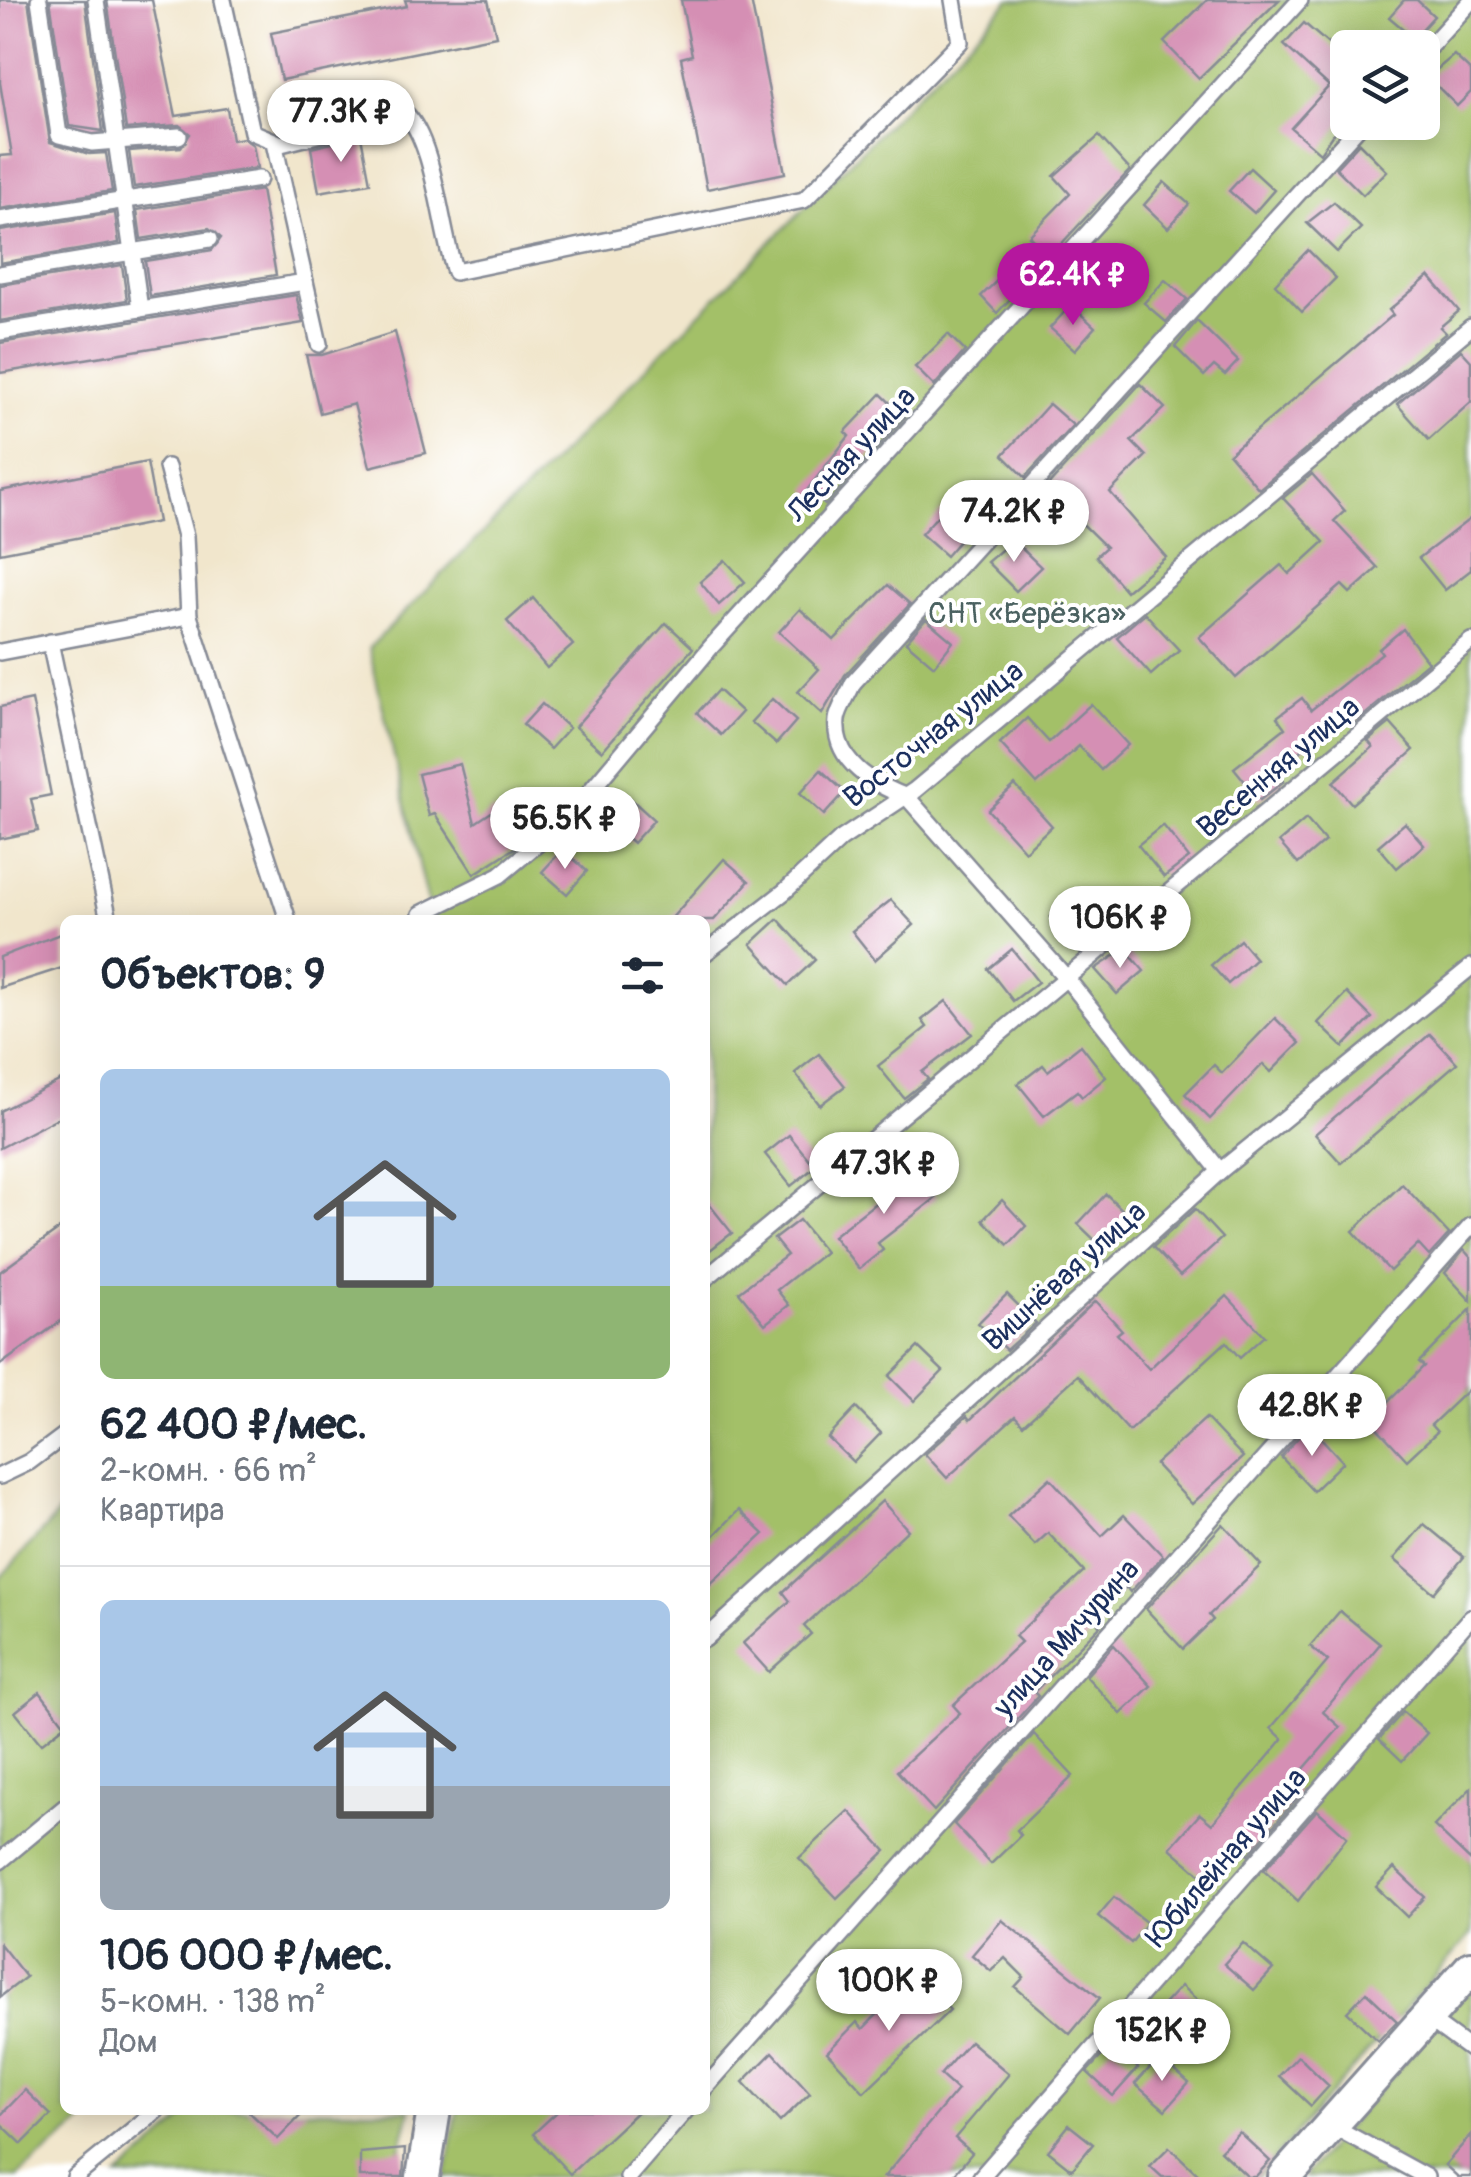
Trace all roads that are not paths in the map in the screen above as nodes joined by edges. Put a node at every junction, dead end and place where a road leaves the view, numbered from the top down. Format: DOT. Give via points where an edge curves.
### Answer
graph roads {
  1 [pos="39,0"];
  2 [pos="96,0"];
  3 [pos="224,0"];
  4 [pos="953,0"];
  5 [pos="1300,0"];
  6 [pos="1471,1"];
  7 [pos="1440,36"];
  8 [pos="178,136"];
  9 [pos="1347,140"];
  10 [pos="120,142"];
  11 [pos="274,143"];
  12 [pos="259,179"];
  13 [pos="124,199"];
  14 [pos="0,220"];
  15 [pos="210,239"];
  16 [pos="131,254"];
  17 [pos="0,274"];
  18 [pos="305,282"];
  19 [pos="140,309"];
  20 [pos="1471,327"];
  21 [pos="0,332"];
  22 [pos="318,344"];
  23 [pos="167,468"];
  24 [pos="190,616"];
  25 [pos="1471,641"];
  26 [pos="50,642"];
  27 [pos="0,652"];
  28 [pos="906,797"];
  29 [pos="420,914"];
  30 [pos="109,915"];
  31 [pos="286,915"];
  32 [pos="710,949"];
  33 [pos="1471,967"];
  34 [pos="1068,980"];
  35 [pos="1220,1171"];
  36 [pos="1471,1226"];
  37 [pos="710,1276"];
  38 [pos="60,1439"];
  39 [pos="0,1476"];
  40 [pos="1471,1616"];
  41 [pos="710,1634"];
  42 [pos="60,1811"];
  43 [pos="0,1861"];
  44 [pos="1471,1968"];
  45 [pos="1426,2017"];
  46 [pos="1471,2050"];
  47 [pos="710,2082"];
  48 [pos="151,2115"];
  49 [pos="433,2115"];
  50 [pos="682,2115"];
  51 [pos="1329,2124"];
  52 [pos="75,2177"];
  53 [pos="423,2177"];
  54 [pos="628,2177"];
  55 [pos="982,2177"];
  56 [pos="1285,2177"];
  57 [pos="1426,2177"];
  1 -- 10 [label="lane" via="58,135"];
  2 -- 10 [label="lane"];
  3 -- 11 [label="lane" via="252,132"];
  4 -- 11 [label="lane" via="960,42 804,200 455,272 419,127 405,113"];
  5 -- 29 [label="lane, Лесная улица" via="711,647 566,820 500,875"];
  6 -- 7 [label="lane"];
  8 -- 10 [label="lane"];
  9 -- 28 [label="lane" via="854,684 836,720 846,756 870,783"];
  10 -- 13 [label="lane"];
  11 -- 18 [label="lane"];
  12 -- 13 [label="lane"];
  13 -- 14 [label="lane"];
  13 -- 16 [label="lane"];
  15 -- 16 [label="lane"];
  16 -- 17 [label="lane"];
  16 -- 19 [label="lane"];
  18 -- 19 [label="lane"];
  18 -- 22 [label="lane"];
  19 -- 21 [label="lane"];
  20 -- 28 [label="lane, Восточная улица"];
  23 -- 24 [label="lane" via="185,536"];
  24 -- 26 [label="lane"];
  24 -- 31 [label="lane"];
  25 -- 34 [label="lane, Весенняя улица"];
  26 -- 27 [label="lane"];
  26 -- 30 [label="lane"];
  28 -- 32 [label="lane, Восточная улица" via="841,839"];
  28 -- 34 [label="lane"];
  33 -- 35 [label="lane, Вишнёвая улица"];
  34 -- 35 [label="lane"];
  34 -- 37 [label="lane, Весенняя улица"];
  35 -- 41 [label="lane, Вишнёвая улица"];
  36 -- 47 [label="lane, улица Мичурина"];
  38 -- 39 [label="lane"];
  40 -- 55 [label="lane, Юбилейная улица"];
  42 -- 43 [label="lane"];
  44 -- 45 [label="street"];
  45 -- 46 [label="lane"];
  45 -- 51 [label="street"];
  48 -- 52 [label="lane"];
  49 -- 53 [label="street"];
  50 -- 54 [label="lane"];
  51 -- 56 [label="street"];
  51 -- 57 [label="lane"];
}
